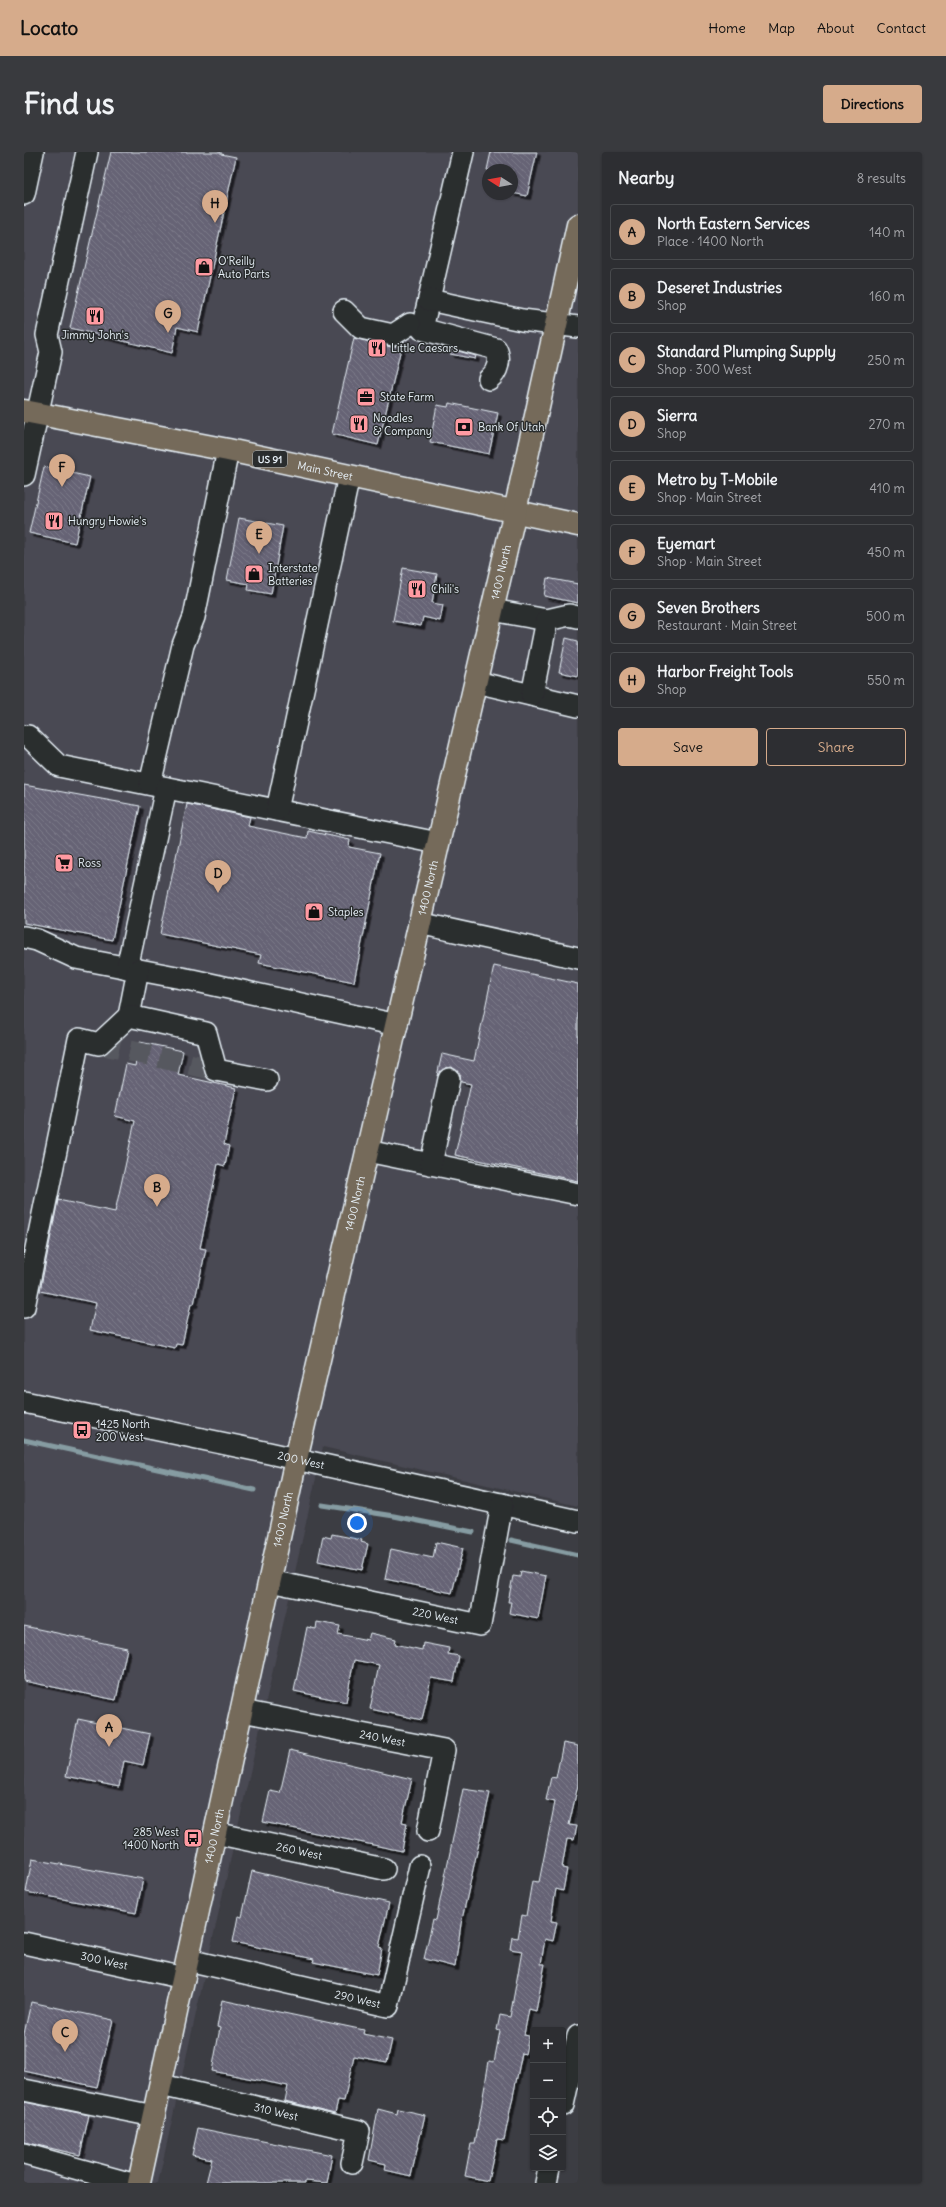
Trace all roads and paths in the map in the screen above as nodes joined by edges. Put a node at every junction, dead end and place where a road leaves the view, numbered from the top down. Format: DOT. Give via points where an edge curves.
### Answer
graph roads {
  1 [pos="33,152"];
  2 [pos="86,152"];
  3 [pos="463,152"];
  4 [pos="24,194"];
  5 [pos="578,225"];
  6 [pos="429,300"];
  7 [pos="344,311"];
  8 [pos="556,324"];
  9 [pos="416,327"];
  10 [pos="578,327"];
  11 [pos="489,379"];
  12 [pos="31,412"];
  13 [pos="228,450"];
  14 [pos="24,475"];
  15 [pos="349,476"];
  16 [pos="515,511"];
  17 [pos="578,525"];
  18 [pos="492,610"];
  19 [pos="578,617"];
  20 [pos="548,620"];
  21 [pos="476,682"];
  22 [pos="532,695"];
  23 [pos="578,706"];
  24 [pos="24,736"];
  25 [pos="158,786"];
  26 [pos="277,810"];
  27 [pos="438,843"];
  28 [pos="420,923"];
  29 [pos="24,937"];
  30 [pos="578,958"];
  31 [pos="133,969"];
  32 [pos="129,1016"];
  33 [pos="397,1025"];
  34 [pos="449,1079"];
  35 [pos="267,1080"];
  36 [pos="367,1151"];
  37 [pos="431,1164"];
  38 [pos="578,1194"];
  39 [pos="24,1306"];
  40 [pos="24,1402"];
  41 [pos="296,1459"];
  42 [pos="502,1504"];
  43 [pos="578,1521"];
  44 [pos="270,1581"];
  45 [pos="242,1711"];
  46 [pos="428,1831"];
  47 [pos="215,1833"];
  48 [pos="420,1866"];
  49 [pos="384,1869"];
  50 [pos="24,1943"];
  51 [pos="186,1969"];
  52 [pos="578,2036"];
  53 [pos="160,2085"];
  54 [pos="24,2090"];
  55 [pos="564,2099"];
  56 [pos="154,2116"];
  57 [pos="24,2154"];
  58 [pos="352,2163"];
  59 [pos="548,2171"];
  60 [pos="130,2183"];
  61 [pos="139,2183"];
  62 [pos="546,2183"];
  1 -- 4 [label="street"];
  2 -- 12 [label="street" via="47,335 51,352"];
  3 -- 6 [label="street"];
  5 -- 8 [label="main road, 1400 North"];
  6 -- 8 [label="street" via="522,320"];
  6 -- 9 [label="street"];
  7 -- 9 [label="street" via="361,328 392,335"];
  8 -- 10 [label="street"];
  8 -- 16 [label="main road, 1400 North"];
  9 -- 11 [label="street" via="496,349 500,355 495,374"];
  12 -- 13 [label="main road, Main Street / US 91"];
  12 -- 14 [label="street"];
  13 -- 15 [label="main road, Main Street / US 91"];
  13 -- 25 [label="street" via="194,617 183,645"];
  15 -- 16 [label="main road, Main Street / US 91"];
  15 -- 26 [label="street"];
  16 -- 17 [label="main road, Main Street / US 91"];
  16 -- 18 [label="main road, 1400 North"];
  18 -- 20 [label="street"];
  18 -- 21 [label="main road, 1400 North"];
  19 -- 20 [label="street" via="568,615"];
  20 -- 22 [label="street"];
  21 -- 22 [label="street"];
  21 -- 27 [label="main road, 1400 North"];
  22 -- 23 [label="street"];
  24 -- 25 [label="street" via="28,736 59,766"];
  25 -- 26 [label="street"];
  25 -- 31 [label="street"];
  26 -- 27 [label="street"];
  27 -- 28 [label="main road, 1400 North"];
  28 -- 30 [label="street"];
  28 -- 33 [label="main road, 1400 North"];
  29 -- 31 [label="street" via="37,940 76,958"];
  31 -- 32 [label="street"];
  31 -- 33 [label="street"];
  32 -- 35 [label="street" via="206,1033 216,1070"];
  32 -- 39 [label="street" via="99,1044 79,1039"];
  33 -- 36 [label="main road, 1400 North"];
  34 -- 37 [label="street"];
  36 -- 37 [label="street"];
  36 -- 41 [label="main road, 1400 North"];
  37 -- 38 [label="street"];
  40 -- 41 [label="street, 200 West"];
  41 -- 42 [label="street, 200 West"];
  41 -- 44 [label="main road, 1400 North"];
  42 -- 43 [label="street, 200 West"];
  42 -- 44 [label="street, 220 West" via="480,1625"];
  44 -- 45 [label="main road, 1400 North"];
  45 -- 46 [label="street, 240 West" via="444,1750"];
  45 -- 47 [label="main road, 1400 North"];
  47 -- 49 [label="street, 260 West"];
  47 -- 51 [label="main road, 1400 North"];
  48 -- 51 [label="street, 290 West" via="388,2006"];
  50 -- 51 [label="street, 300 West"];
  51 -- 53 [label="main road, 1400 North"];
  52 -- 55 [label="street"];
  53 -- 56 [label="main road, 1400 North"];
  53 -- 58 [label="street, 310 West" via="359,2131"];
  54 -- 56 [label="street"];
  56 -- 61 [label="main road, 1400 North"];
  57 -- 60 [label="street"];
  59 -- 62 [label="street"];
}
